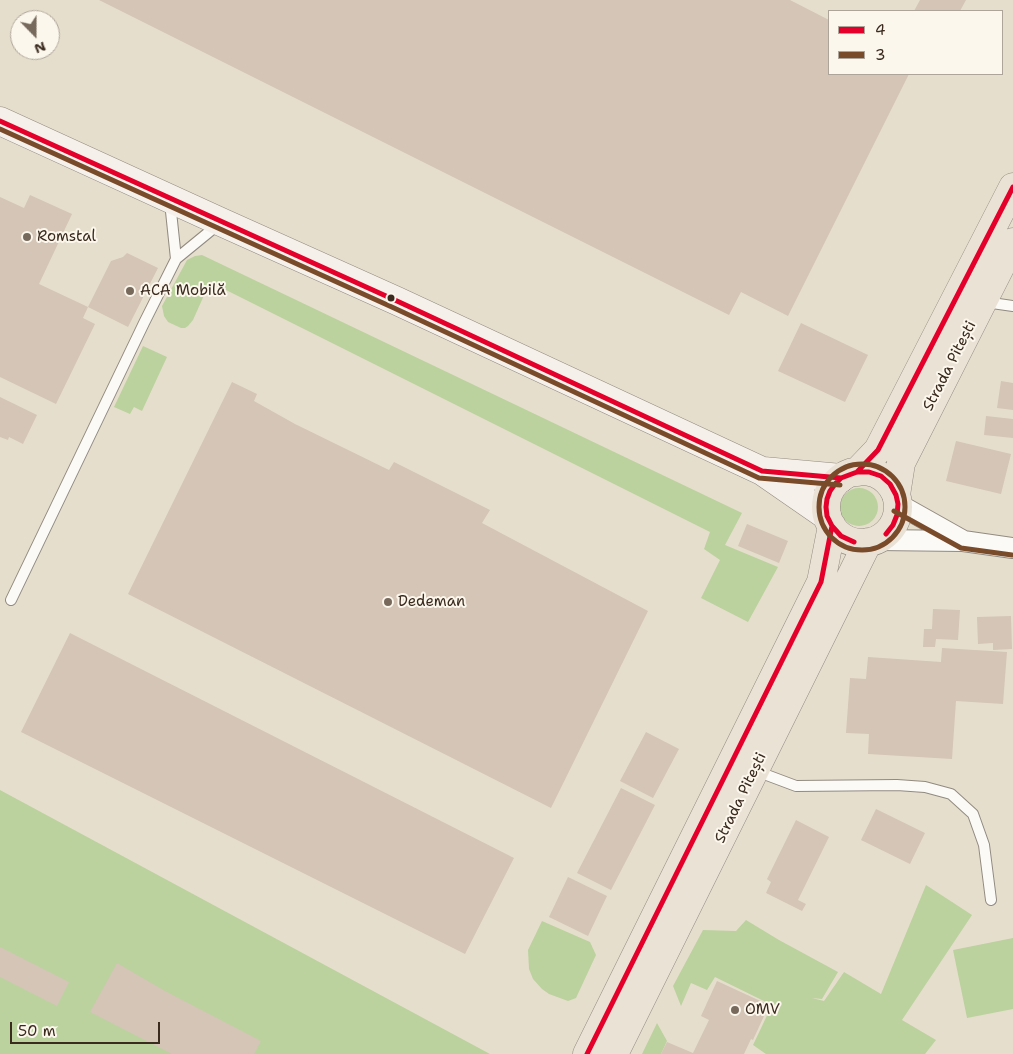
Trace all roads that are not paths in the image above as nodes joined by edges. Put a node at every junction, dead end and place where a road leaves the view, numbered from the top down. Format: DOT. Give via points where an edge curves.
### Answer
graph roads {
  1 [pos="0,121"];
  2 [pos="1013,187"];
  3 [pos="170,199"];
  4 [pos="221,222"];
  5 [pos="1013,242"];
  6 [pos="176,260"];
  7 [pos="982,302"];
  8 [pos="1013,306"];
  9 [pos="762,471"];
  10 [pos="849,475"];
  11 [pos="897,500"];
  12 [pos="829,521"];
  13 [pos="873,541"];
  14 [pos="964,541"];
  15 [pos="1013,548"];
  16 [pos="11,600"];
  17 [pos="755,770"];
  18 [pos="991,900"];
  19 [pos="587,1054"];
  20 [pos="614,1054"];
  1 -- 3 [label="main road"];
  2 -- 10 [label="main road, Strada Pitești" via="878,450"];
  3 -- 4 [label="main road"];
  3 -- 6 [label="lane"];
  4 -- 6 [label="lane"];
  4 -- 9 [label="main road"];
  5 -- 7 [label="main road, Strada Pitești"];
  6 -- 16 [label="lane"];
  7 -- 8 [label="lane"];
  7 -- 11 [label="main road, Strada Pitești" via="901,463"];
  9 -- 10 [label="main road"];
  9 -- 12 [label="main road"];
  10 -- 11 [label="main road" via="869,472 881,476 890,484"];
  10 -- 12 [label="main road, Strada Pitești" via="830,491 826,507"];
  11 -- 13 [label="main road, Strada Pitești" via="893,525 886,534"];
  11 -- 14 [label="street"];
  12 -- 13 [label="main road" via="841,536 854,542"];
  12 -- 19 [label="main road, Strada Pitești" via="821,582"];
  13 -- 14 [label="street"];
  13 -- 17 [label="main road, Strada Pitești"];
  14 -- 15 [label="street"];
  17 -- 18 [label="lane" via="796,786 925,786 951,794 973,814 984,845"];
  17 -- 20 [label="main road, Strada Pitești"];
}
